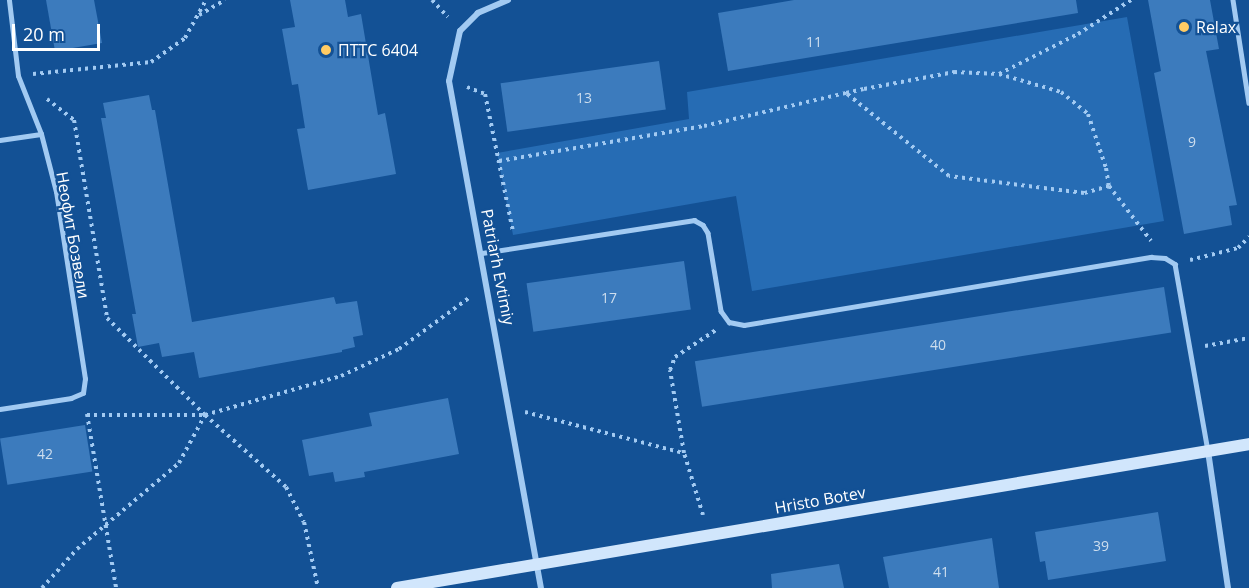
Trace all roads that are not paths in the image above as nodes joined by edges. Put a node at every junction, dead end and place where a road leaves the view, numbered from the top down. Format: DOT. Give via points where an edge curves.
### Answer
graph roads {
  1 [pos="9,0"];
  2 [pos="508,0"];
  3 [pos="1233,0"];
  4 [pos="1249,103"];
  5 [pos="41,134"];
  6 [pos="0,140"];
  7 [pos="482,253"];
  8 [pos="0,409"];
  9 [pos="1249,444"];
  10 [pos="1208,451"];
  11 [pos="537,565"];
  12 [pos="397,588"];
  13 [pos="541,588"];
  14 [pos="1228,588"];
  1 -- 5 [label="lane, Неофит Бозвели" via="18,76"];
  2 -- 7 [label="street, Patriarh Evtimiy" via="478,13 460,31 449,81"];
  3 -- 4 [label="lane"];
  5 -- 6 [label="lane"];
  5 -- 8 [label="lane, Неофит Бозвели" via="56,192 86,379 83,393 72,398"];
  7 -- 10 [label="lane" via="694,220 708,233 721,311 729,322 744,325 1151,257 1165,258 1175,264"];
  7 -- 11 [label="street, Patriarh Evtimiy"];
  9 -- 10 [label="street, Hristo Botev"];
  10 -- 11 [label="street, Hristo Botev"];
  10 -- 14 [label="street"];
  11 -- 12 [label="street, Hristo Botev"];
  11 -- 13 [label="street, Patriarh Evtimiy"];
}
